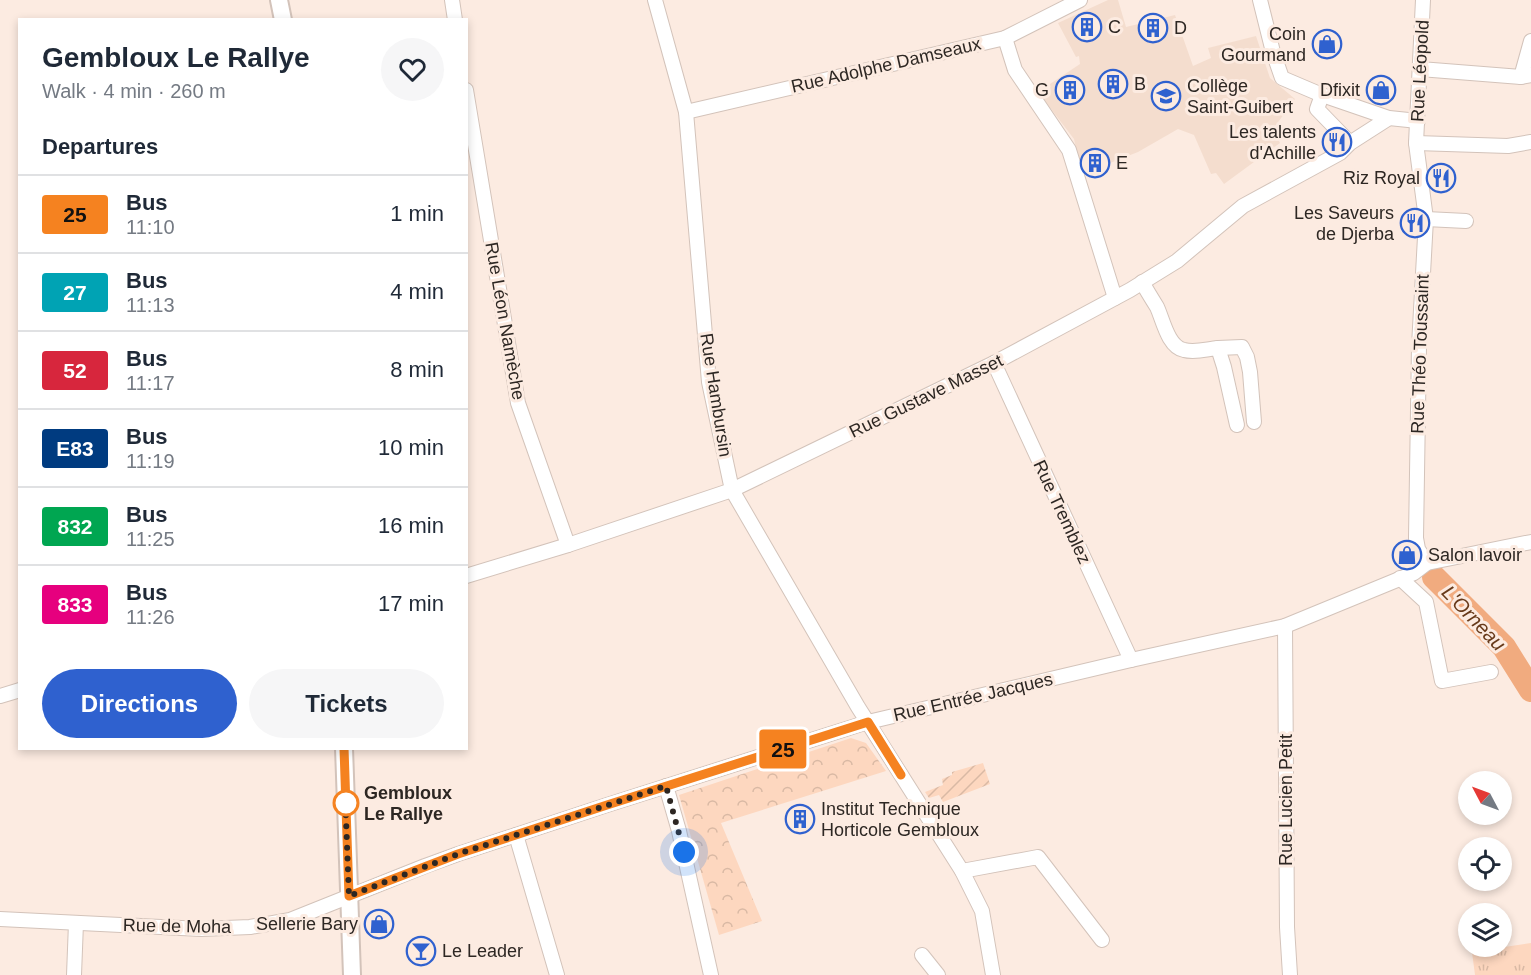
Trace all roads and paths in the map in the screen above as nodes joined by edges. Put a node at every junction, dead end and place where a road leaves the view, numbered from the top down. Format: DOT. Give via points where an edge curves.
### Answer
graph roads {
  1 [pos="279,0"];
  2 [pos="452,0"];
  3 [pos="655,0"];
  4 [pos="1080,0"];
  5 [pos="1260,0"];
  6 [pos="1423,0"];
  7 [pos="283,18"];
  8 [pos="455,18"];
  9 [pos="1005,38"];
  10 [pos="1531,41"];
  11 [pos="1420,69"];
  12 [pos="1526,76"];
  13 [pos="1322,95"];
  14 [pos="468,102"];
  15 [pos="686,112"];
  16 [pos="1389,118"];
  17 [pos="1418,121"];
  18 [pos="1531,142"];
  19 [pos="1350,143"];
  20 [pos="1416,143"];
  21 [pos="1426,219"];
  22 [pos="1466,221"];
  23 [pos="1142,282"];
  24 [pos="1115,298"];
  25 [pos="1218,348"];
  26 [pos="994,363"];
  27 [pos="1254,422"];
  28 [pos="1237,425"];
  29 [pos="732,490"];
  30 [pos="1531,542"];
  31 [pos="568,545"];
  32 [pos="1426,563"];
  33 [pos="468,575"];
  34 [pos="1400,579"];
  35 [pos="1285,626"];
  36 [pos="1131,660"];
  37 [pos="1491,672"];
  38 [pos="18,691"];
  39 [pos="0,696"];
  40 [pos="868,722"];
  41 [pos="344,750"];
  42 [pos="666,786"];
  43 [pos="516,835"];
  44 [pos="962,871"];
  45 [pos="349,896"];
  46 [pos="0,919"];
  47 [pos="76,923"];
  48 [pos="1102,940"];
  49 [pos="922,955"];
  50 [pos="74,975"];
  51 [pos="352,975"];
  52 [pos="557,975"];
  53 [pos="711,975"];
  54 [pos="938,975"];
  55 [pos="993,975"];
  56 [pos="1290,975"];
  1 -- 7 [label="main road"];
  2 -- 8 [label="street"];
  3 -- 15 [label="street, Rue Hambursin"];
  4 -- 9 [label="street, Rue Adolphe Damseaux"];
  5 -- 13 [label="street" via="1282,78"];
  6 -- 11 [label="street, Rue Léopold"];
  9 -- 15 [label="street, Rue Adolphe Damseaux"];
  9 -- 24 [label="street" via="1015,70 1069,150"];
  10 -- 12 [label="street"];
  11 -- 12 [label="street"];
  11 -- 17 [label="street, Rue Léopold"];
  13 -- 16 [label="street"];
  13 -- 19 [label="street" via="1317,109"];
  14 -- 31 [label="street, Rue Léon Namèche" via="518,403"];
  15 -- 29 [label="street, Rue Hambursin" via="710,382"];
  16 -- 17 [label="street"];
  16 -- 19 [label="street, Rue Gustave Masset"];
  17 -- 20 [label="street, Rue Léopold"];
  18 -- 20 [label="street" via="1493,150"];
  19 -- 23 [label="street, Rue Gustave Masset" via="1340,153 1243,206 1177,261"];
  20 -- 21 [label="street, Rue Théo Toussaint"];
  21 -- 22 [label="street"];
  21 -- 32 [label="street, Rue Théo Toussaint" via="1419,346 1416,538"];
  23 -- 24 [label="street, Rue Gustave Masset"];
  23 -- 25 [label="street" via="1170,337 1181,350"];
  24 -- 26 [label="street, Rue Gustave Masset"];
  25 -- 27 [label="street" via="1242,347 1247,357"];
  25 -- 28 [label="street"];
  26 -- 29 [label="street, Rue Gustave Masset"];
  26 -- 36 [label="street, Rue Tremblez"];
  29 -- 31 [label="street, Rue Gustave Masset"];
  29 -- 40 [label="street, Rue Hambursin"];
  30 -- 32 [label="street"];
  31 -- 33 [label="street, Rue Gustave Masset"];
  32 -- 34 [label="street, Rue Entrée Jacques"];
  34 -- 35 [label="street, Rue Entrée Jacques"];
  34 -- 37 [label="street" via="1426,602 1442,681"];
  35 -- 36 [label="street, Rue Entrée Jacques"];
  35 -- 56 [label="street, Rue Lucien Petit"];
  36 -- 40 [label="street, Rue Entrée Jacques"];
  38 -- 39 [label="street"];
  40 -- 42 [label="street, Rue Entrée Jacques"];
  40 -- 44 [label="street, Rue Hambursin"];
  41 -- 45 [label="main road"];
  42 -- 43 [label="street, Rue Entrée Jacques"];
  42 -- 53 [label="street"];
  43 -- 45 [label="street, Rue Entrée Jacques"];
  43 -- 52 [label="street"];
  44 -- 48 [label="street" via="1038,856"];
  44 -- 55 [label="street, Rue Hambursin" via="982,911"];
  45 -- 47 [label="street, Rue de Moha" via="290,920 250,927 201,929"];
  45 -- 51 [label="main road"];
  46 -- 47 [label="street, Rue de Moha"];
  47 -- 50 [label="street"];
  49 -- 54 [label="street"];
}
